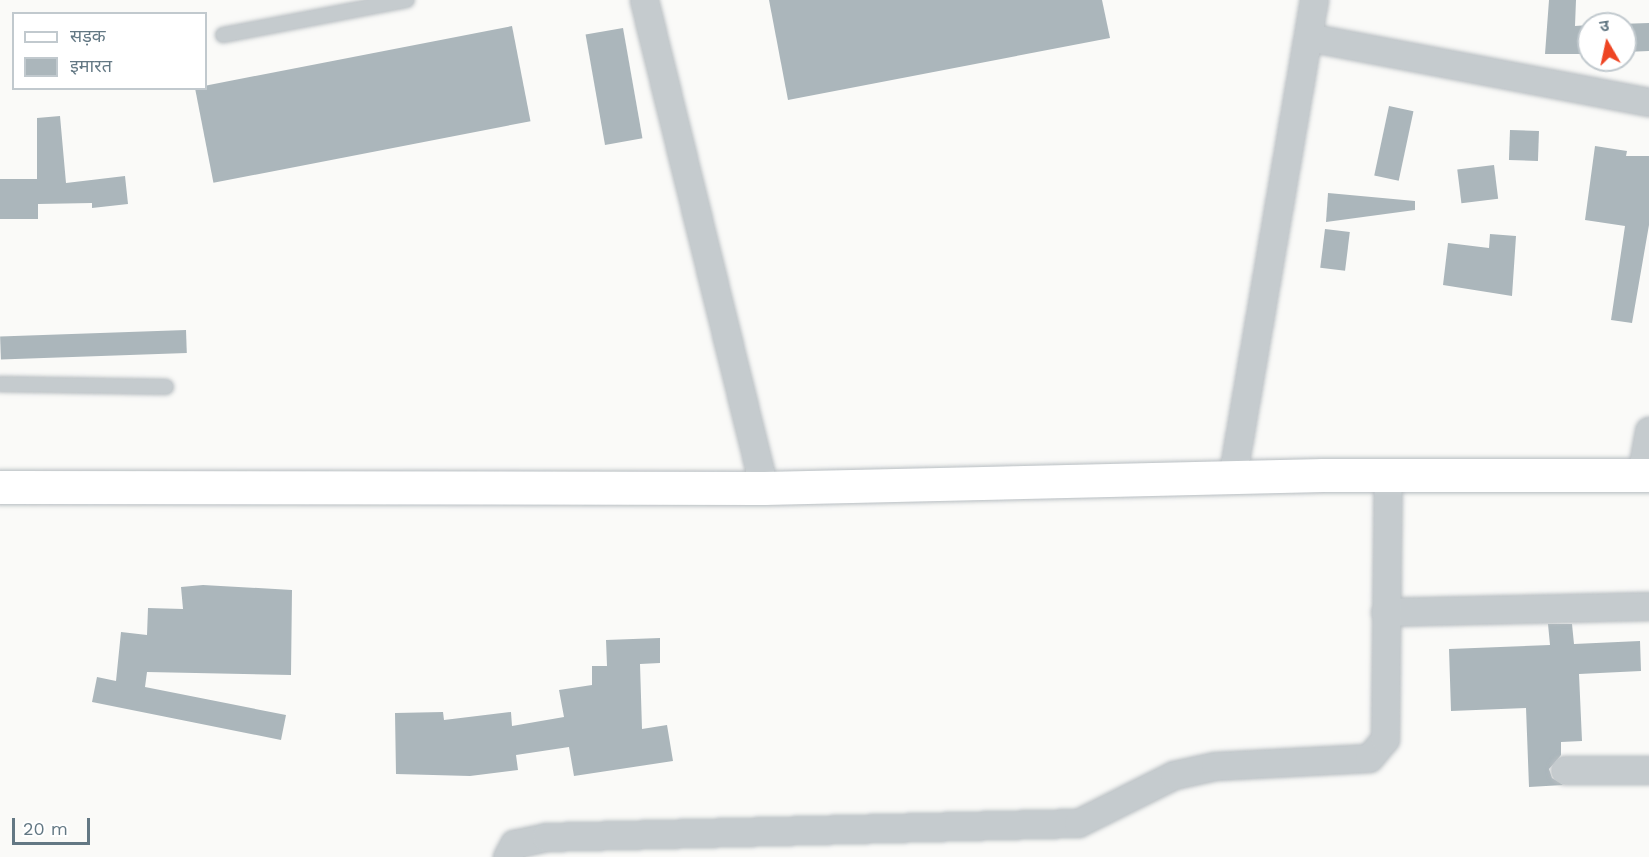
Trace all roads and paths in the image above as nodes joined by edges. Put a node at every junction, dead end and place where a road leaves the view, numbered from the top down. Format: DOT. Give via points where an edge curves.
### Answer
graph roads {
  1 [pos="407,0"];
  2 [pos="644,0"];
  3 [pos="1314,0"];
  4 [pos="223,35"];
  5 [pos="1308,37"];
  6 [pos="1649,102"];
  7 [pos="0,384"];
  8 [pos="166,387"];
  9 [pos="1649,431"];
  10 [pos="1388,474"];
  11 [pos="1645,475"];
  12 [pos="1232,479"];
  13 [pos="0,486"];
  14 [pos="764,488"];
  15 [pos="1649,606"];
  16 [pos="1385,612"];
  17 [pos="1565,770"];
  18 [pos="1649,770"];
  19 [pos="507,857"];
  1 -- 4 [label="lane"];
  2 -- 14 [label="street"];
  3 -- 5 [label="street"];
  5 -- 6 [label="street"];
  5 -- 12 [label="street"];
  7 -- 8 [label="lane"];
  9 -- 11 [label="street"];
  10 -- 11 [label="main road"];
  10 -- 12 [label="main road"];
  10 -- 16 [label="street"];
  12 -- 14 [label="main road"];
  13 -- 14 [label="main road"];
  15 -- 16 [label="street"];
  16 -- 19 [label="street" via="1385,739 1369,758 1215,766 1173,775 1078,824 546,837 514,844"];
  17 -- 18 [label="street"];
}
